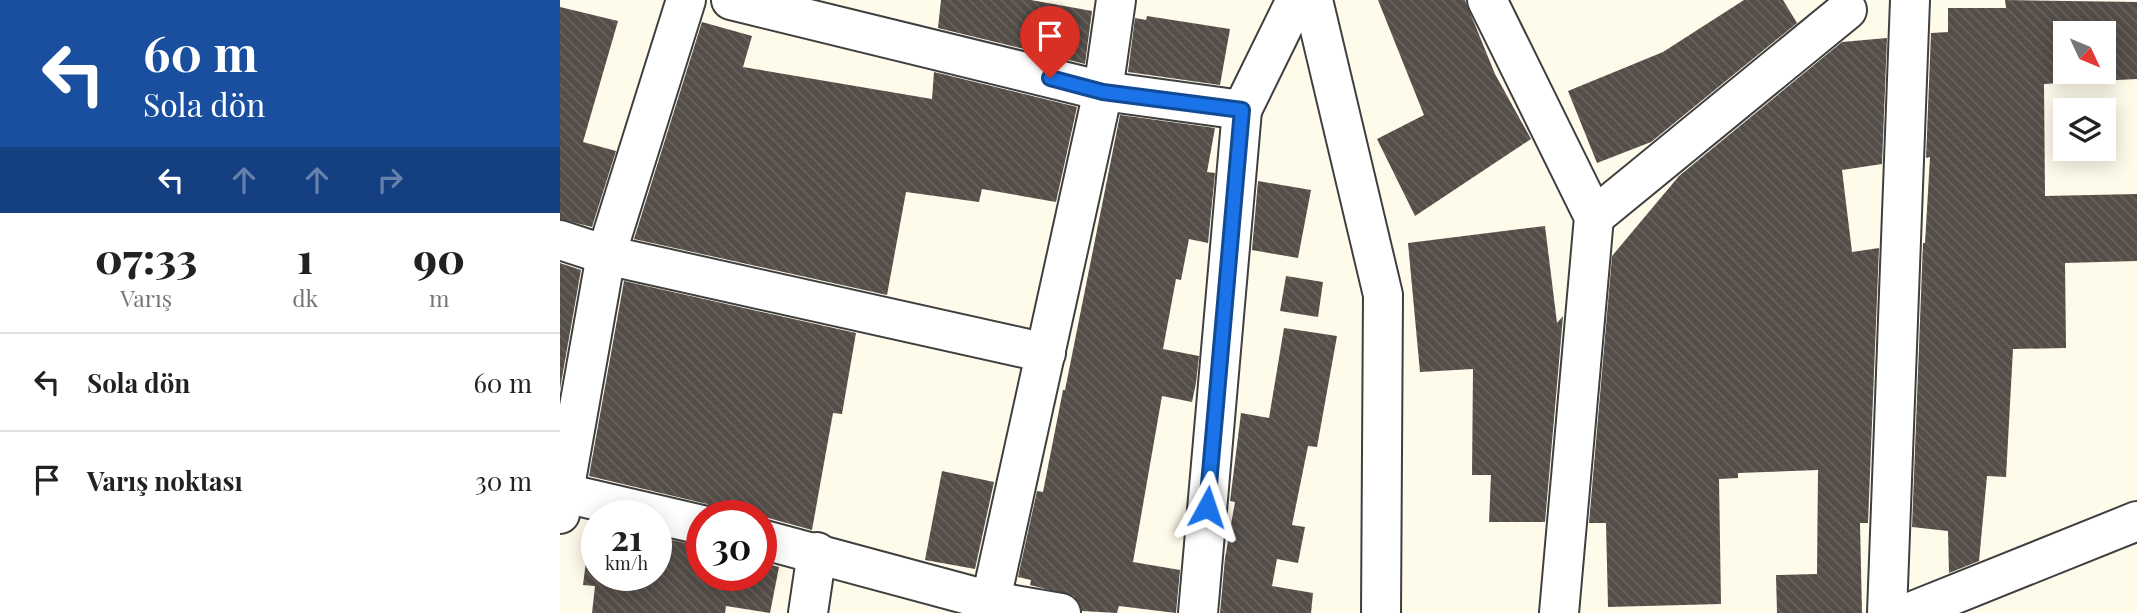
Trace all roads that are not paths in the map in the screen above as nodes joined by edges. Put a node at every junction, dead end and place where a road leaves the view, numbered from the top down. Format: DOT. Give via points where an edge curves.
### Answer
graph roads {
  1 [pos="686,0"];
  2 [pos="731,0"];
  3 [pos="1116,0"];
  4 [pos="1296,0"];
  5 [pos="1313,0"];
  6 [pos="1487,0"];
  7 [pos="1910,0"];
  8 [pos="1848,3"];
  9 [pos="1103,92"];
  10 [pos="1242,110"];
  11 [pos="1594,217"];
  12 [pos="560,240"];
  13 [pos="606,255"];
  14 [pos="1046,353"];
  15 [pos="561,500"];
  16 [pos="2137,521"];
  17 [pos="686,522"];
  18 [pos="777,543"];
  19 [pos="817,552"];
  20 [pos="989,607"];
  21 [pos="808,613"];
  22 [pos="1061,613"];
  23 [pos="1198,613"];
  24 [pos="1381,613"];
  25 [pos="1559,613"];
  26 [pos="1887,613"];
  27 [pos="1908,613"];
  1 -- 13 [label="street"];
  2 -- 9 [label="street"];
  3 -- 9 [label="street"];
  4 -- 10 [label="street"];
  5 -- 24 [label="street" via="1383,295"];
  6 -- 11 [label="street"];
  7 -- 26 [label="street"];
  8 -- 11 [label="street"];
  9 -- 10 [label="street"];
  9 -- 14 [label="street"];
  10 -- 23 [label="street"];
  11 -- 25 [label="street"];
  12 -- 13 [label="street"];
  13 -- 14 [label="street"];
  13 -- 15 [label="street"];
  14 -- 20 [label="street"];
  15 -- 17 [label="street"];
  16 -- 27 [label="street"];
  18 -- 19 [label="street"];
  19 -- 20 [label="street"];
  19 -- 21 [label="street"];
  20 -- 22 [label="street"];
}
